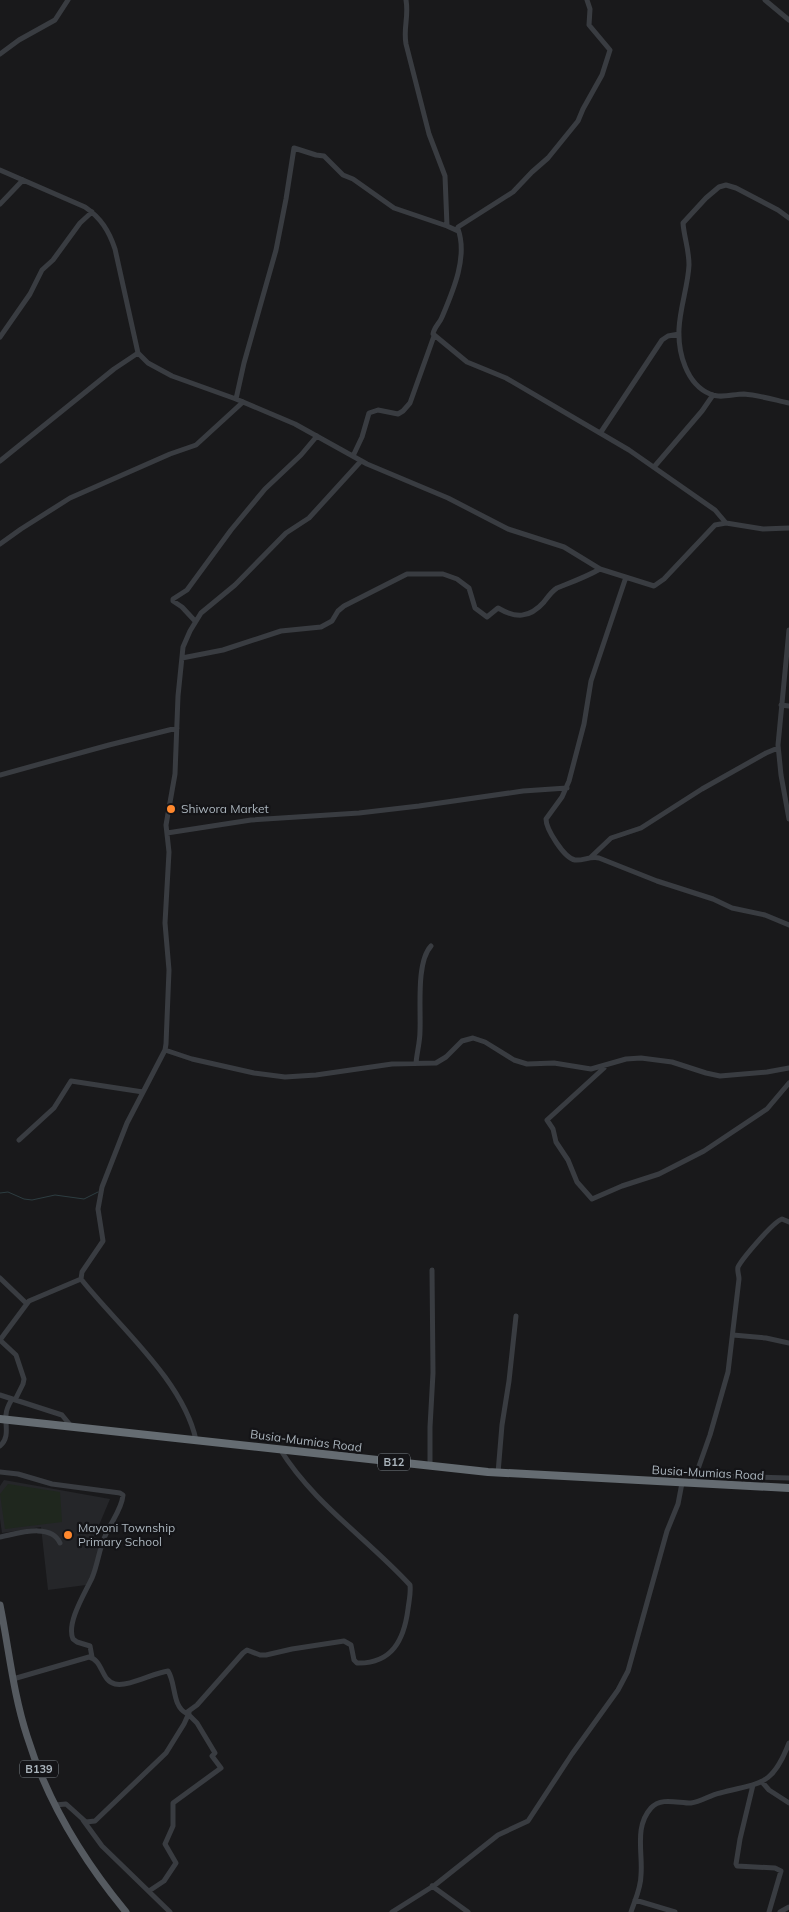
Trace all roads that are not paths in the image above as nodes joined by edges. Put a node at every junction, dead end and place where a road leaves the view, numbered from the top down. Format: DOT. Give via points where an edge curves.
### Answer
graph roads {
  1 [pos="68,0"];
  2 [pos="406,0"];
  3 [pos="587,0"];
  4 [pos="765,0"];
  5 [pos="789,20"];
  6 [pos="0,54"];
  7 [pos="0,170"];
  8 [pos="23,180"];
  9 [pos="0,204"];
  10 [pos="92,212"];
  11 [pos="789,218"];
  12 [pos="447,226"];
  13 [pos="458,231"];
  14 [pos="679,334"];
  15 [pos="434,336"];
  16 [pos="0,337"];
  17 [pos="138,353"];
  18 [pos="713,396"];
  19 [pos="236,399"];
  20 [pos="243,402"];
  21 [pos="789,403"];
  22 [pos="601,432"];
  23 [pos="317,436"];
  24 [pos="353,456"];
  25 [pos="0,460"];
  26 [pos="361,461"];
  27 [pos="654,467"];
  28 [pos="726,523"];
  29 [pos="789,528"];
  30 [pos="0,544"];
  31 [pos="600,569"];
  32 [pos="626,577"];
  33 [pos="195,621"];
  34 [pos="789,630"];
  35 [pos="182,658"];
  36 [pos="781,705"];
  37 [pos="789,706"];
  38 [pos="177,728"];
  39 [pos="778,748"];
  40 [pos="0,775"];
  41 [pos="567,788"];
  42 [pos="789,819"];
  43 [pos="167,833"];
  44 [pos="591,857"];
  45 [pos="789,925"];
  46 [pos="431,946"];
  47 [pos="165,1050"];
  48 [pos="416,1063"];
  49 [pos="606,1066"];
  50 [pos="789,1068"];
  51 [pos="789,1083"];
  52 [pos="143,1092"];
  53 [pos="19,1140"];
  54 [pos="789,1222"];
  55 [pos="432,1270"];
  56 [pos="0,1278"];
  57 [pos="81,1278"];
  58 [pos="26,1303"];
  59 [pos="516,1316"];
  60 [pos="732,1335"];
  61 [pos="0,1340"];
  62 [pos="789,1343"];
  63 [pos="0,1394"];
  64 [pos="13,1400"];
  65 [pos="3,1419"];
  66 [pos="71,1426"];
  67 [pos="196,1440"];
  68 [pos="0,1446"];
  69 [pos="280,1449"];
  70 [pos="430,1466"];
  71 [pos="0,1472"];
  72 [pos="498,1473"];
  73 [pos="789,1478"];
  74 [pos="694,1479"];
  75 [pos="682,1483"];
  76 [pos="789,1488"];
  77 [pos="0,1537"];
  78 [pos="60,1543"];
  79 [pos="0,1605"];
  80 [pos="92,1657"];
  81 [pos="13,1679"];
  82 [pos="189,1713"];
  83 [pos="789,1743"];
  84 [pos="762,1782"];
  85 [pos="753,1785"];
  86 [pos="55,1804"];
  87 [pos="789,1804"];
  88 [pos="83,1820"];
  89 [pos="432,1886"];
  90 [pos="149,1891"];
  91 [pos="636,1900"];
  92 [pos="789,1907"];
  93 [pos="126,1912"];
  94 [pos="170,1912"];
  95 [pos="392,1912"];
  96 [pos="468,1912"];
  97 [pos="631,1912"];
  98 [pos="675,1912"];
  99 [pos="769,1912"];
  100 [pos="780,1912"];
  1 -- 6 [label="street" via="55,20"];
  2 -- 12 [label="street" via="405,40 429,134 445,176"];
  3 -- 13 [label="street" via="589,25 610,50 602,75 578,121 518,188 462,224"];
  4 -- 5 [label="street"];
  7 -- 8 [label="street"];
  8 -- 9 [label="street"];
  8 -- 10 [label="street"];
  10 -- 16 [label="street" via="42,270 30,294"];
  10 -- 17 [label="street" via="111,237"];
  11 -- 14 [label="street" via="728,185 716,189 698,205 683,224 689,266"];
  12 -- 13 [label="street"];
  12 -- 19 [label="street" via="394,208 343,175 326,157 293,148 276,250"];
  13 -- 15 [label="street" via="462,246 458,269 442,318 433,331"];
  14 -- 18 [label="street" via="689,375 699,388"];
  14 -- 22 [label="street" via="662,340"];
  15 -- 22 [label="street" via="470,364 506,378"];
  15 -- 24 [label="street" via="408,406 398,414 378,410 369,413"];
  17 -- 19 [label="street" via="148,363 172,376"];
  17 -- 25 [label="street"];
  18 -- 21 [label="street" via="747,394"];
  18 -- 27 [label="street"];
  19 -- 20 [label="street"];
  20 -- 23 [label="street"];
  20 -- 30 [label="street" via="196,445 70,498"];
  22 -- 27 [label="street"];
  23 -- 24 [label="street"];
  23 -- 33 [label="street" via="265,489 187,590 173,599"];
  24 -- 26 [label="street"];
  26 -- 31 [label="street" via="448,498 514,532 568,549"];
  26 -- 33 [label="street" via="309,518 286,533"];
  27 -- 28 [label="street" via="715,510"];
  28 -- 29 [label="street" via="763,529"];
  28 -- 32 [label="street" via="713,526 657,585 650,586"];
  31 -- 32 [label="street"];
  31 -- 35 [label="street" via="556,589 527,614 516,616 498,608 487,617 475,608 470,589 457,579 443,574 408,573 344,606 327,624 281,632"];
  32 -- 41 [label="street" via="591,681 584,724"];
  33 -- 35 [label="street" via="186,639"];
  34 -- 36 [label="street"];
  35 -- 38 [label="street"];
  36 -- 37 [label="street"];
  36 -- 39 [label="street"];
  38 -- 40 [label="street"];
  38 -- 43 [label="street"];
  39 -- 42 [label="street"];
  39 -- 44 [label="street" via="702,789 641,828 611,838"];
  41 -- 43 [label="street" via="359,813 251,820"];
  41 -- 44 [label="street" via="546,823 567,856 577,860"];
  43 -- 47 [label="street" via="169,863 165,934 169,976"];
  44 -- 45 [label="street"];
  46 -- 48 [label="street" via="425,952 422,969"];
  47 -- 48 [label="street" via="192,1059 277,1076 316,1075"];
  47 -- 52 [label="street"];
  48 -- 49 [label="street" via="439,1062 462,1041 473,1038 523,1064 557,1063 588,1070"];
  49 -- 50 [label="street" via="638,1058 672,1062 716,1076"];
  49 -- 51 [label="street" via="548,1120 577,1182 592,1199 659,1174 704,1151 766,1109"];
  52 -- 53 [label="street" via="71,1080 54,1108"];
  52 -- 57 [label="street" via="124,1129 100,1195 103,1241"];
  54 -- 60 [label="street" via="776,1222 752,1246 738,1267"];
  55 -- 70 [label="street"];
  56 -- 58 [label="street"];
  57 -- 58 [label="street"];
  57 -- 67 [label="street" via="160,1370 189,1418"];
  58 -- 61 [label="street"];
  59 -- 72 [label="street"];
  60 -- 62 [label="street"];
  60 -- 74 [label="street" via="727,1376"];
  61 -- 64 [label="street" via="16,1355 24,1379"];
  63 -- 64 [label="street"];
  64 -- 65 [label="street"];
  64 -- 66 [label="street" via="62,1415"];
  65 -- 66 [label="highway, Busia-Mumias Road / B12"];
  65 -- 68 [label="street" via="6,1436"];
  66 -- 67 [label="highway, Busia-Mumias Road / B12"];
  67 -- 69 [label="highway, Busia-Mumias Road / B12"];
  69 -- 70 [label="highway, Busia-Mumias Road / B12"];
  69 -- 82 [label="street" via="294,1472 315,1494 410,1585 405,1627 388,1656 366,1663 355,1662 351,1645 345,1641 262,1655 245,1651"];
  70 -- 72 [label="highway, Busia-Mumias Road / B12"];
  71 -- 80 [label="street" via="123,1495 72,1627 72,1637 90,1646"];
  72 -- 75 [label="highway, Busia-Mumias Road / B12"];
  73 -- 74 [label="street"];
  74 -- 75 [label="highway, Busia-Mumias Road / B12"];
  74 -- 76 [label="highway, Busia-Mumias Road / B12"];
  75 -- 89 [label="street" via="621,1686 529,1820 498,1835"];
  77 -- 78 [label="street" via="36,1530 53,1536"];
  79 -- 81 [label="main road, B139"];
  80 -- 81 [label="street"];
  80 -- 82 [label="street" via="115,1684 169,1671 179,1705 183,1712"];
  81 -- 86 [label="main road, B139" via="27,1736"];
  82 -- 88 [label="street" via="180,1733 162,1757 98,1819 92,1822"];
  82 -- 90 [label="street" via="221,1768 173,1804 173,1826 165,1843 176,1863 163,1883"];
  83 -- 84 [label="street" via="776,1772"];
  84 -- 85 [label="street"];
  84 -- 87 [label="street"];
  85 -- 91 [label="street" via="695,1802 664,1801 652,1807 645,1817 640,1838 641,1877"];
  85 -- 99 [label="street" via="736,1864 781,1871"];
  86 -- 88 [label="street" via="68,1805"];
  86 -- 93 [label="main road, B139" via="88,1862"];
  88 -- 90 [label="street" via="98,1841"];
  89 -- 95 [label="street"];
  89 -- 96 [label="street"];
  90 -- 94 [label="street"];
  91 -- 97 [label="street"];
  91 -- 98 [label="street"];
  92 -- 100 [label="street"];
}
